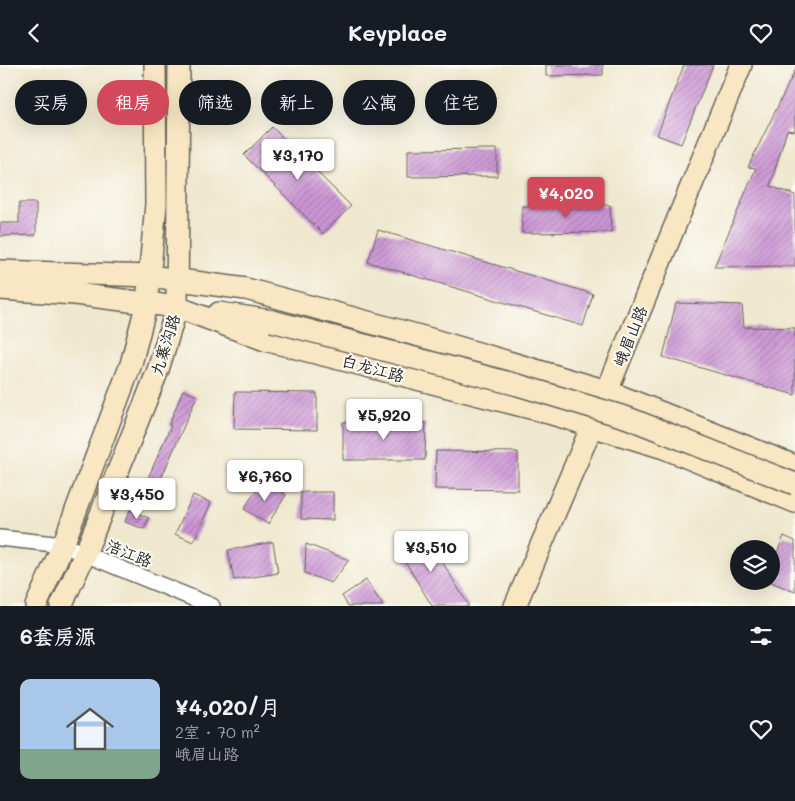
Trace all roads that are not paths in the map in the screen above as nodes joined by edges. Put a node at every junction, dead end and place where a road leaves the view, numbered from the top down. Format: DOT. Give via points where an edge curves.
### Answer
graph roads {
  1 [pos="155,65"];
  2 [pos="179,65"];
  3 [pos="741,65"];
  4 [pos="0,271"];
  5 [pos="150,276"];
  6 [pos="178,279"];
  7 [pos="0,289"];
  8 [pos="147,302"];
  9 [pos="176,307"];
  10 [pos="607,391"];
  11 [pos="592,427"];
  12 [pos="795,466"];
  13 [pos="795,484"];
  14 [pos="795,502"];
  15 [pos="0,538"];
  16 [pos="63,545"];
  17 [pos="85,554"];
  18 [pos="36,606"];
  19 [pos="61,606"];
  20 [pos="212,606"];
  21 [pos="515,606"];
  1 -- 5 [label="street, 九寨沟路" via="156,204"];
  2 -- 6 [label="street, 九寨沟路"];
  3 -- 10 [label="street, 峨眉山路"];
  4 -- 5 [label="street"];
  5 -- 6 [label="street"];
  5 -- 8 [label="street, 九寨沟路"];
  6 -- 9 [label="street, 九寨沟路"];
  6 -- 10 [label="street" via="246,289"];
  7 -- 8 [label="street, 白龙江路"];
  8 -- 9 [label="street, 白龙江路"];
  8 -- 16 [label="street, 九寨沟路" via="131,364"];
  9 -- 11 [label="street, 白龙江路" via="265,340"];
  9 -- 13 [label="street, bridge" via="272,321 518,385 628,418"];
  9 -- 17 [label="street, 九寨沟路" via="158,370"];
  10 -- 11 [label="street, 峨眉山路"];
  10 -- 12 [label="street"];
  11 -- 14 [label="street, 白龙江路" via="664,448"];
  11 -- 21 [label="street, 峨眉山路"];
  15 -- 16 [label="street, 涪江路"];
  16 -- 17 [label="street, 涪江路"];
  16 -- 18 [label="street, 九寨沟路"];
  17 -- 19 [label="street, 九寨沟路"];
  17 -- 20 [label="street, 涪江路"];
}
